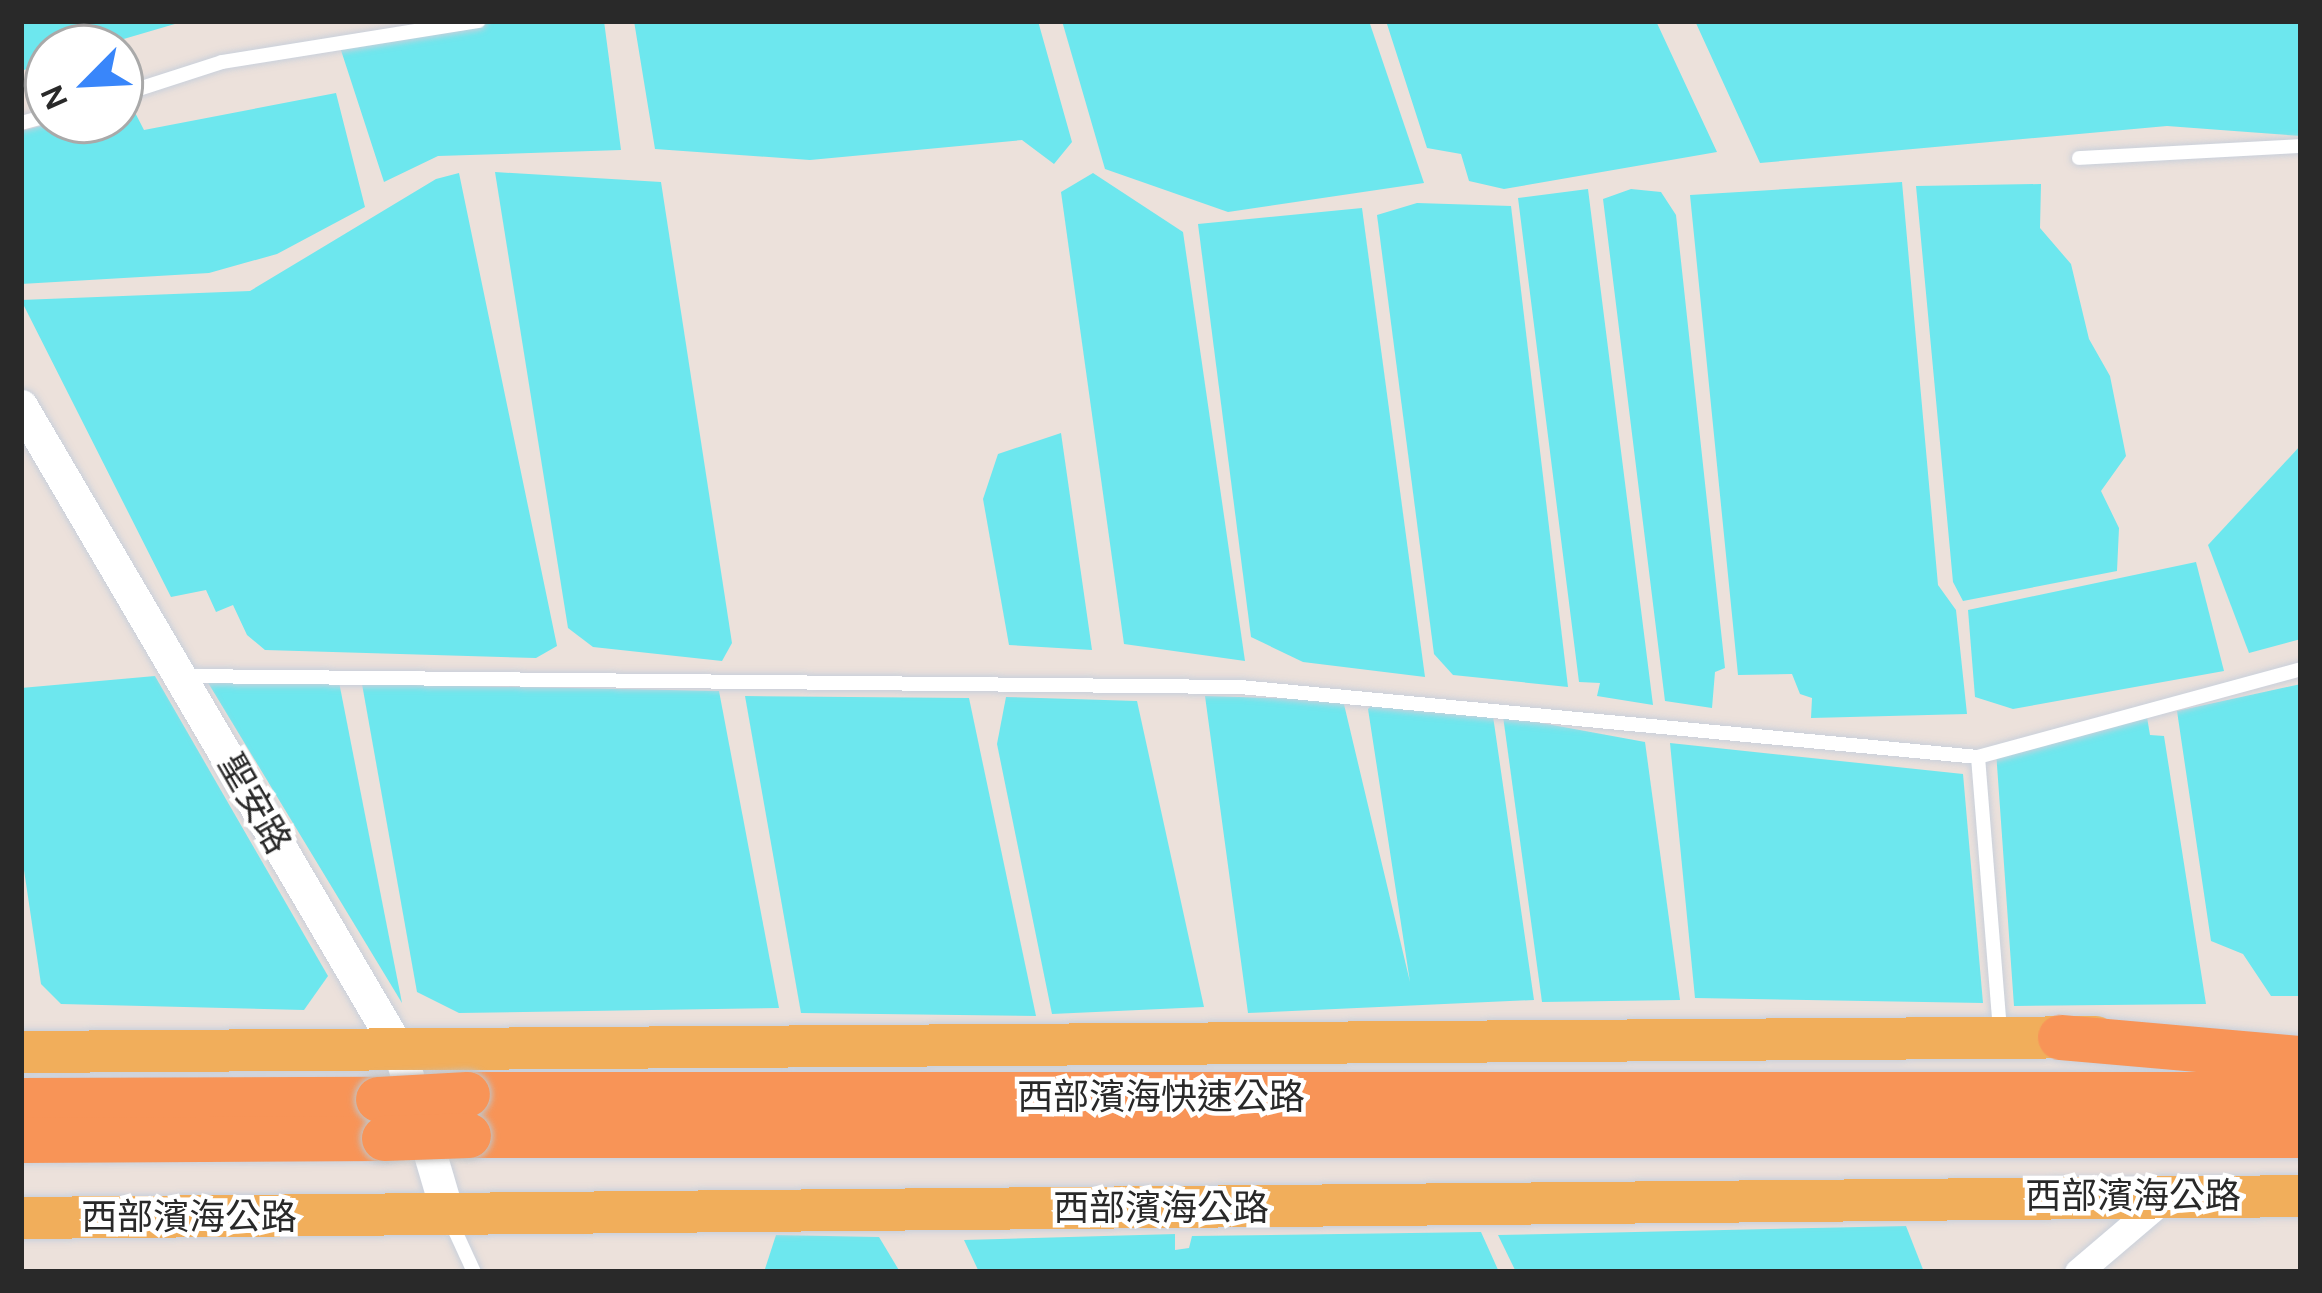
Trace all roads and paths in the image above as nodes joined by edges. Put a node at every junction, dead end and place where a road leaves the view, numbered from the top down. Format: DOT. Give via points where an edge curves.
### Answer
graph roads {
  1 [pos="478,21"];
  2 [pos="144,87"];
  3 [pos="2301,146"];
  4 [pos="2079,158"];
  5 [pos="21,406"];
  6 [pos="2301,669"];
  7 [pos="178,676"];
  8 [pos="1978,757"];
  9 [pos="2060,1037"];
  10 [pos="2301,1037"];
  11 [pos="2000,1040"];
  12 [pos="21,1052"];
  13 [pos="400,1052"];
  14 [pos="2301,1058"];
  15 [pos="2301,1094"];
  16 [pos="21,1100"];
  17 [pos="467,1115"];
  18 [pos="381,1119"];
  19 [pos="2301,1135"];
  20 [pos="21,1140"];
  21 [pos="2301,1196"];
  22 [pos="2166,1197"];
  23 [pos="21,1218"];
  24 [pos="449,1218"];
  25 [pos="474,1272"];
  26 [pos="2078,1272"];
  1 -- 2 [label="lane" via="222,62"];
  3 -- 4 [label="lane"];
  5 -- 7 [label="street, 聖安路"];
  6 -- 8 [label="lane"];
  7 -- 8 [label="lane" via="1240,687"];
  7 -- 13 [label="street, 聖安路"];
  8 -- 11 [label="lane"];
  9 -- 10 [label="main road"];
  9 -- 11 [label="main road"];
  9 -- 14 [label="highway"];
  11 -- 13 [label="main road"];
  12 -- 13 [label="main road"];
  13 -- 24 [label="street, 聖安路"];
  15 -- 17 [label="highway, 西部濱海快速公路"];
  16 -- 18 [label="highway, 西部濱海快速公路"];
  17 -- 18 [label="highway, 西部濱海快速公路, bridge"];
  17 -- 19 [label="highway, 西部濱海快速公路"];
  18 -- 20 [label="highway, 西部濱海快速公路"];
  21 -- 22 [label="main road, 西部濱海公路"];
  22 -- 24 [label="main road, 西部濱海公路"];
  22 -- 26 [label="street"];
  23 -- 24 [label="main road, 西部濱海公路"];
  24 -- 25 [label="lane"];
}
